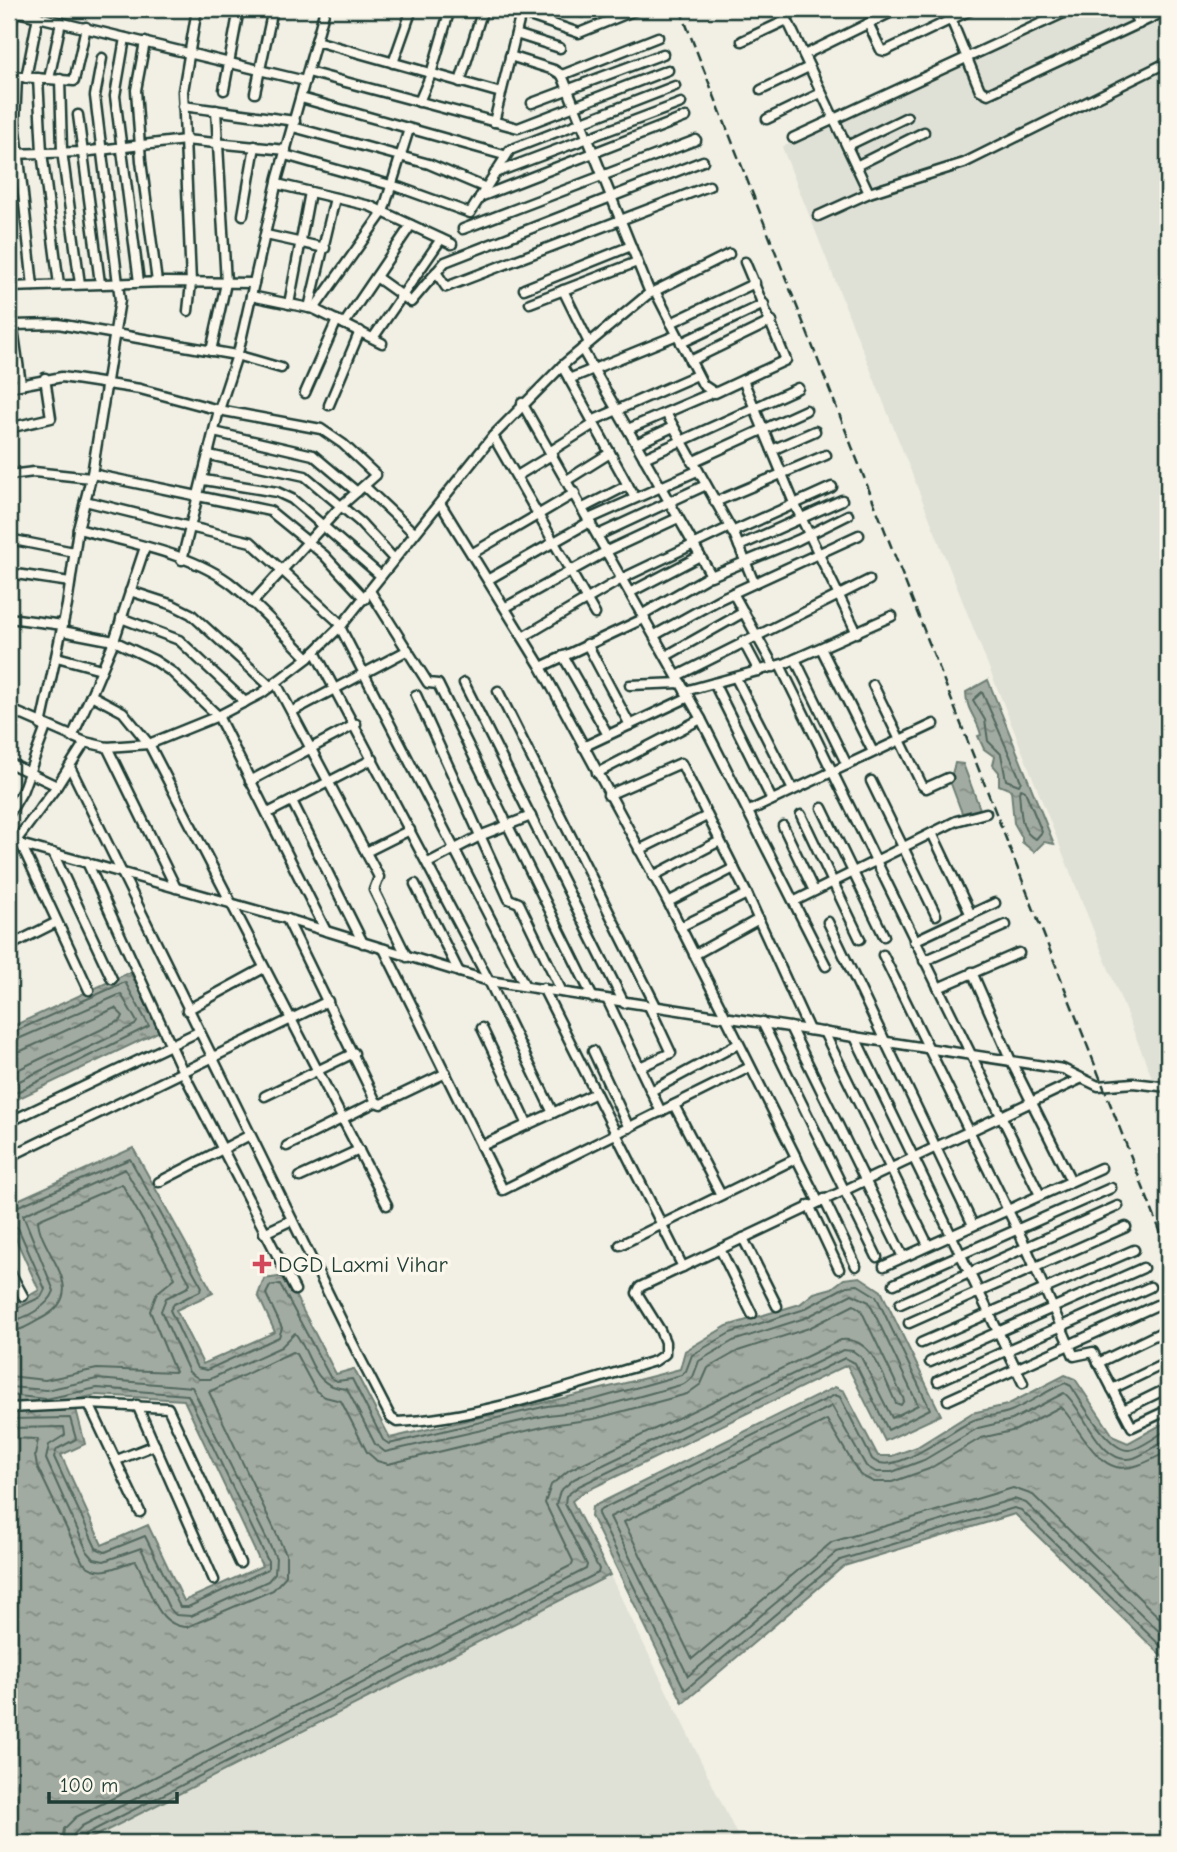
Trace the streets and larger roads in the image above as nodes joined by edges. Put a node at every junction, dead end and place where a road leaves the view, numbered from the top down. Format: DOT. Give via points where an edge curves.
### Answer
graph roads {
  1 [pos="197,9"];
  2 [pos="239,9"];
  3 [pos="273,9"];
  4 [pos="325,9"];
  5 [pos="412,9"];
  6 [pos="450,9"];
  7 [pos="483,9"];
  8 [pos="638,9"];
  9 [pos="973,9"];
  10 [pos="1072,9"];
  11 [pos="1131,9"];
  12 [pos="14,10"];
  13 [pos="893,10"];
  14 [pos="1168,10"];
  15 [pos="522,11"];
  16 [pos="786,13"];
  17 [pos="38,16"];
  18 [pos="951,19"];
  19 [pos="61,22"];
  20 [pos="868,23"];
  21 [pos="1139,24"];
  22 [pos="86,27"];
  23 [pos="516,34"];
  24 [pos="9,37"];
  25 [pos="658,37"];
  26 [pos="125,38"];
  27 [pos="316,41"];
  28 [pos="741,41"];
  29 [pos="145,42"];
  30 [pos="560,48"];
  31 [pos="190,51"];
  32 [pos="663,54"];
  33 [pos="804,55"];
  34 [pos="510,57"];
  35 [pos="967,57"];
  36 [pos="102,58"];
  37 [pos="230,62"];
  38 [pos="1168,62"];
  39 [pos="393,63"];
  40 [pos="809,67"];
  41 [pos="261,69"];
  42 [pos="668,70"];
  43 [pos="431,74"];
  44 [pos="562,75"];
  45 [pos="307,76"];
  46 [pos="17,77"];
  47 [pos="38,78"];
  48 [pos="49,79"];
  49 [pos="60,79"];
  50 [pos="460,82"];
  51 [pos="675,86"];
  52 [pos="224,90"];
  53 [pos="568,90"];
  54 [pos="761,90"];
  55 [pos="255,93"];
  56 [pos="501,93"];
  57 [pos="821,93"];
  58 [pos="301,98"];
  59 [pos="419,102"];
  60 [pos="533,103"];
  61 [pos="681,103"];
  62 [pos="183,106"];
  63 [pos="575,106"];
  64 [pos="215,110"];
  65 [pos="78,116"];
  66 [pos="686,117"];
  67 [pos="907,117"];
  68 [pos="768,119"];
  69 [pos="834,120"];
  70 [pos="494,122"];
  71 [pos="581,123"];
  72 [pos="294,124"];
  73 [pos="409,129"];
  74 [pos="924,132"];
  75 [pos="587,138"];
  76 [pos="793,138"];
  77 [pos="185,140"];
  78 [pos="696,140"];
  79 [pos="216,141"];
  80 [pos="140,145"];
  81 [pos="122,146"];
  82 [pos="255,146"];
  83 [pos="847,146"];
  84 [pos="102,149"];
  85 [pos="62,151"];
  86 [pos="41,152"];
  87 [pos="82,152"];
  88 [pos="285,152"];
  89 [pos="13,154"];
  90 [pos="505,155"];
  91 [pos="594,155"];
  92 [pos="401,156"];
  93 [pos="704,161"];
  94 [pos="856,166"];
  95 [pos="495,173"];
  96 [pos="602,175"];
  97 [pos="277,184"];
  98 [pos="394,186"];
  99 [pos="709,186"];
  100 [pos="486,188"];
  101 [pos="310,192"];
  102 [pos="869,193"];
  103 [pos="335,198"];
  104 [pos="480,198"];
  105 [pos="612,198"];
  106 [pos="383,212"];
  107 [pos="243,215"];
  108 [pos="818,216"];
  109 [pos="620,219"];
  110 [pos="411,225"];
  111 [pos="463,229"];
  112 [pos="265,235"];
  113 [pos="442,239"];
  114 [pos="300,243"];
  115 [pos="452,244"];
  116 [pos="631,246"];
  117 [pos="325,248"];
  118 [pos="729,254"];
  119 [pos="637,262"];
  120 [pos="746,262"];
  121 [pos="436,272"];
  122 [pos="376,277"];
  123 [pos="139,282"];
  124 [pos="157,282"];
  125 [pos="118,283"];
  126 [pos="191,283"];
  127 [pos="226,283"];
  128 [pos="254,283"];
  129 [pos="755,283"];
  130 [pos="80,284"];
  131 [pos="100,284"];
  132 [pos="59,285"];
  133 [pos="33,286"];
  134 [pos="9,287"];
  135 [pos="524,289"];
  136 [pos="562,290"];
  137 [pos="652,292"];
  138 [pos="251,296"];
  139 [pos="403,296"];
  140 [pos="9,300"];
  141 [pos="530,303"];
  142 [pos="289,304"];
  143 [pos="764,304"];
  144 [pos="312,308"];
  145 [pos="188,311"];
  146 [pos="772,321"];
  147 [pos="340,322"];
  148 [pos="671,323"];
  149 [pos="12,325"];
  150 [pos="360,331"];
  151 [pos="116,334"];
  152 [pos="11,337"];
  153 [pos="373,338"];
  154 [pos="679,339"];
  155 [pos="382,343"];
  156 [pos="586,346"];
  157 [pos="211,351"];
  158 [pos="236,355"];
  159 [pos="691,361"];
  160 [pos="562,366"];
  161 [pos="281,368"];
  162 [pos="594,369"];
  163 [pos="697,375"];
  164 [pos="45,378"];
  165 [pos="569,379"];
  166 [pos="743,380"];
  167 [pos="21,384"];
  168 [pos="107,384"];
  169 [pos="9,387"];
  170 [pos="798,388"];
  171 [pos="305,393"];
  172 [pos="712,393"];
  173 [pos="523,403"];
  174 [pos="330,405"];
  175 [pos="755,408"];
  176 [pos="219,410"];
  177 [pos="617,410"];
  178 [pos="806,410"];
  179 [pos="666,413"];
  180 [pos="594,423"];
  181 [pos="673,426"];
  182 [pos="9,428"];
  183 [pos="628,429"];
  184 [pos="763,429"];
  185 [pos="815,431"];
  186 [pos="214,432"];
  187 [pos="493,436"];
  188 [pos="681,441"];
  189 [pos="636,444"];
  190 [pos="772,450"];
  191 [pos="552,453"];
  192 [pos="610,453"];
  193 [pos="209,455"];
  194 [pos="826,455"];
  195 [pos="644,458"];
  196 [pos="692,462"];
  197 [pos="697,471"];
  198 [pos="9,475"];
  199 [pos="782,475"];
  200 [pos="91,476"];
  201 [pos="517,476"];
  202 [pos="204,480"];
  203 [pos="567,480"];
  204 [pos="628,485"];
  205 [pos="706,485"];
  206 [pos="659,486"];
  207 [pos="832,487"];
  208 [pos="360,489"];
  209 [pos="575,493"];
  210 [pos="200,496"];
  211 [pos="635,498"];
  212 [pos="85,500"];
  213 [pos="842,500"];
  214 [pos="668,502"];
  215 [pos="715,502"];
  216 [pos="440,503"];
  217 [pos="794,503"];
  218 [pos="341,506"];
  219 [pos="583,508"];
  220 [pos="539,515"];
  221 [pos="848,515"];
  222 [pos="678,518"];
  223 [pos="802,518"];
  224 [pos="590,520"];
  225 [pos="323,526"];
  226 [pos="191,528"];
  227 [pos="78,529"];
  228 [pos="731,529"];
  229 [pos="414,533"];
  230 [pos="809,534"];
  231 [pos="598,535"];
  232 [pos="859,535"];
  233 [pos="9,539"];
  234 [pos="309,542"];
  235 [pos="554,542"];
  236 [pos="692,542"];
  237 [pos="739,546"];
  238 [pos="145,547"];
  239 [pos="607,551"];
  240 [pos="74,552"];
  241 [pos="474,553"];
  242 [pos="818,553"];
  243 [pos="700,556"];
  244 [pos="394,559"];
  245 [pos="182,560"];
  246 [pos="745,563"];
  247 [pos="284,570"];
  248 [pos="570,572"];
  249 [pos="9,573"];
  250 [pos="381,576"];
  251 [pos="710,576"];
  252 [pos="623,578"];
  253 [pos="489,579"];
  254 [pos="869,580"];
  255 [pos="70,582"];
  256 [pos="754,583"];
  257 [pos="130,591"];
  258 [pos="631,592"];
  259 [pos="733,593"];
  260 [pos="367,595"];
  261 [pos="838,595"];
  262 [pos="587,599"];
  263 [pos="252,604"];
  264 [pos="506,607"];
  265 [pos="744,612"];
  266 [pos="595,614"];
  267 [pos="644,616"];
  268 [pos="892,616"];
  269 [pos="9,618"];
  270 [pos="121,618"];
  271 [pos="341,626"];
  272 [pos="62,628"];
  273 [pos="857,633"];
  274 [pos="756,634"];
  275 [pos="655,635"];
  276 [pos="523,637"];
  277 [pos="114,641"];
  278 [pos="743,641"];
  279 [pos="587,644"];
  280 [pos="821,649"];
  281 [pos="408,650"];
  282 [pos="312,655"];
  283 [pos="563,656"];
  284 [pos="666,656"];
  285 [pos="57,657"];
  286 [pos="795,659"];
  287 [pos="777,666"];
  288 [pos="541,667"];
  289 [pos="102,669"];
  290 [pos="759,671"];
  291 [pos="364,675"];
  292 [pos="736,678"];
  293 [pos="464,683"];
  294 [pos="714,683"];
  295 [pos="273,685"];
  296 [pos="629,685"];
  297 [pos="873,685"];
  298 [pos="683,687"];
  299 [pos="336,689"];
  300 [pos="498,691"];
  301 [pos="91,695"];
  302 [pos="416,695"];
  303 [pos="244,702"];
  304 [pos="9,709"];
  305 [pos="293,711"];
  306 [pos="218,716"];
  307 [pos="701,719"];
  308 [pos="356,724"];
  309 [pos="934,724"];
  310 [pos="630,725"];
  311 [pos="43,726"];
  312 [pos="608,735"];
  313 [pos="72,737"];
  314 [pos="900,740"];
  315 [pos="85,742"];
  316 [pos="149,744"];
  317 [pos="107,747"];
  318 [pos="312,747"];
  319 [pos="583,747"];
  320 [pos="873,752"];
  321 [pos="373,759"];
  322 [pos="9,763"];
  323 [pos="847,765"];
  324 [pos="70,768"];
  325 [pos="29,772"];
  326 [pos="832,772"];
  327 [pos="597,773"];
  328 [pos="948,778"];
  329 [pos="250,781"];
  330 [pos="871,781"];
  331 [pos="330,782"];
  332 [pos="57,786"];
  333 [pos="793,790"];
  334 [pos="608,795"];
  335 [pos="772,800"];
  336 [pos="292,801"];
  337 [pos="822,808"];
  338 [pos="748,811"];
  339 [pos="268,813"];
  340 [pos="986,813"];
  341 [pos="9,814"];
  342 [pos="531,816"];
  343 [pos="707,816"];
  344 [pos="801,816"];
  345 [pos="509,824"];
  346 [pos="783,826"];
  347 [pos="410,830"];
  348 [pos="932,833"];
  349 [pos="482,835"];
  350 [pos="720,841"];
  351 [pos="15,843"];
  352 [pos="902,848"];
  353 [pos="454,849"];
  354 [pos="639,850"];
  355 [pos="366,852"];
  356 [pos="53,853"];
  357 [pos="874,861"];
  358 [pos="87,862"];
  359 [pos="428,863"];
  360 [pos="734,868"];
  361 [pos="854,872"];
  362 [pos="124,873"];
  363 [pos="653,876"];
  364 [pos="833,882"];
  365 [pos="415,884"];
  366 [pos="176,888"];
  367 [pos="814,891"];
  368 [pos="747,894"];
  369 [pos="795,901"];
  370 [pos="668,902"];
  371 [pos="231,903"];
  372 [pos="995,903"];
  373 [pos="936,915"];
  374 [pos="971,915"];
  375 [pos="287,919"];
  376 [pos="759,919"];
  377 [pos="57,922"];
  378 [pos="828,922"];
  379 [pos="1006,925"];
  380 [pos="680,927"];
  381 [pos="326,931"];
  382 [pos="884,936"];
  383 [pos="860,939"];
  384 [pos="914,941"];
  385 [pos="363,943"];
  386 [pos="9,946"];
  387 [pos="384,949"];
  388 [pos="1018,953"];
  389 [pos="694,955"];
  390 [pos="883,955"];
  391 [pos="407,957"];
  392 [pos="924,961"];
  393 [pos="826,966"];
  394 [pos="264,968"];
  395 [pos="459,972"];
  396 [pos="972,972"];
  397 [pos="112,979"];
  398 [pos="489,981"];
  399 [pos="525,986"];
  400 [pos="543,988"];
  401 [pos="937,988"];
  402 [pos="89,990"];
  403 [pos="562,992"];
  404 [pos="593,998"];
  405 [pos="328,1001"];
  406 [pos="608,1001"];
  407 [pos="624,1003"];
  408 [pos="653,1007"];
  409 [pos="187,1010"];
  410 [pos="724,1016"];
  411 [pos="291,1019"];
  412 [pos="762,1022"];
  413 [pos="790,1027"];
  414 [pos="481,1028"];
  415 [pos="809,1030"];
  416 [pos="198,1032"];
  417 [pos="824,1032"];
  418 [pos="855,1037"];
  419 [pos="883,1042"];
  420 [pos="738,1044"];
  421 [pos="171,1045"];
  422 [pos="929,1049"];
  423 [pos="593,1051"];
  424 [pos="354,1053"];
  425 [pos="972,1057"];
  426 [pos="211,1058"];
  427 [pos="1012,1063"];
  428 [pos="750,1067"];
  429 [pos="640,1068"];
  430 [pos="318,1071"];
  431 [pos="183,1072"];
  432 [pos="446,1073"];
  433 [pos="1080,1079"];
  434 [pos="1168,1087"];
  435 [pos="651,1091"];
  436 [pos="594,1094"];
  437 [pos="265,1096"];
  438 [pos="376,1102"];
  439 [pos="1033,1103"];
  440 [pos="674,1105"];
  441 [pos="661,1112"];
  442 [pos="553,1113"];
  443 [pos="342,1117"];
  444 [pos="1001,1117"];
  445 [pos="9,1122"];
  446 [pos="528,1125"];
  447 [pos="629,1128"];
  448 [pos="970,1132"];
  449 [pos="250,1135"];
  450 [pos="614,1135"];
  451 [pos="287,1146"];
  452 [pos="481,1146"];
  453 [pos="936,1147"];
  454 [pos="222,1149"];
  455 [pos="359,1150"];
  456 [pos="10,1153"];
  457 [pos="915,1157"];
  458 [pos="797,1158"];
  459 [pos="891,1168"];
  460 [pos="1101,1168"];
  461 [pos="300,1177"];
  462 [pos="866,1180"];
  463 [pos="1071,1181"];
  464 [pos="159,1182"];
  465 [pos="1111,1188"];
  466 [pos="846,1189"];
  467 [pos="721,1195"];
  468 [pos="1040,1195"];
  469 [pos="817,1202"];
  470 [pos="387,1205"];
  471 [pos="1118,1206"];
  472 [pos="1007,1209"];
  473 [pos="292,1220"];
  474 [pos="661,1224"];
  475 [pos="973,1225"];
  476 [pos="1126,1227"];
  477 [pos="1017,1228"];
  478 [pos="264,1233"];
  479 [pos="951,1234"];
  480 [pos="743,1238"];
  481 [pos="620,1245"];
  482 [pos="929,1245"];
  483 [pos="1026,1247"];
  484 [pos="720,1249"];
  485 [pos="1134,1250"];
  486 [pos="961,1254"];
  487 [pos="877,1257"];
  488 [pos="903,1257"];
  489 [pos="856,1266"];
  490 [pos="884,1266"];
  491 [pos="683,1267"];
  492 [pos="1035,1267"];
  493 [pos="1143,1268"];
  494 [pos="839,1269"];
  495 [pos="9,1270"];
  496 [pos="970,1273"];
  497 [pos="894,1284"];
  498 [pos="1150,1287"];
  499 [pos="1044,1288"];
  500 [pos="295,1290"];
  501 [pos="979,1292"];
  502 [pos="23,1296"];
  503 [pos="900,1304"];
  504 [pos="1157,1305"];
  505 [pos="777,1306"];
  506 [pos="1053,1306"];
  507 [pos="988,1313"];
  508 [pos="752,1314"];
  509 [pos="909,1323"];
  510 [pos="1061,1325"];
  511 [pos="1167,1330"];
  512 [pos="998,1332"];
  513 [pos="921,1343"];
  514 [pos="1070,1345"];
  515 [pos="1006,1350"];
  516 [pos="930,1362"];
  517 [pos="1098,1363"];
  518 [pos="1168,1363"];
  519 [pos="1016,1368"];
  520 [pos="938,1381"];
  521 [pos="1023,1383"];
  522 [pos="1168,1388"];
  523 [pos="1112,1390"];
  524 [pos="948,1400"];
  525 [pos="89,1404"];
  526 [pos="136,1405"];
  527 [pos="9,1408"];
  528 [pos="1123,1410"];
  529 [pos="1168,1410"];
  530 [pos="155,1445"];
  531 [pos="117,1460"];
  532 [pos="140,1512"];
  533 [pos="240,1563"];
  534 [pos="214,1580"];
  1 -- 31 [label="street"];
  2 -- 37 [label="street"];
  3 -- 41 [label="street"];
  4 -- 27 [label="street"];
  5 -- 39 [label="street"];
  6 -- 43 [label="street"];
  7 -- 50 [label="street"];
  8 -- 15 [label="street" via="579,33"];
  9 -- 18 [label="street"];
  10 -- 35 [label="street"];
  11 -- 21 [label="street"];
  12 -- 17 [label="street"];
  12 -- 24 [label="street"];
  13 -- 20 [label="street"];
  14 -- 21 [label="street"];
  15 -- 23 [label="street"];
  16 -- 28 [label="street"];
  16 -- 33 [label="street"];
  17 -- 19 [label="street"];
  17 -- 46 [label="street"];
  18 -- 20 [label="street" via="883,51"];
  18 -- 35 [label="street"];
  19 -- 22 [label="street"];
  19 -- 48 [label="street"];
  20 -- 33 [label="street"];
  21 -- 35 [label="street" via="988,94 980,90"];
  22 -- 26 [label="street"];
  22 -- 49 [label="street" via="76,80"];
  23 -- 30 [label="street"];
  23 -- 34 [label="street"];
  25 -- 44 [label="street"];
  26 -- 29 [label="street"];
  26 -- 81 [label="street" via="115,93"];
  27 -- 39 [label="street"];
  27 -- 45 [label="street"];
  29 -- 31 [label="street"];
  29 -- 80 [label="street" via="136,86"];
  31 -- 37 [label="street"];
  31 -- 62 [label="street"];
  32 -- 53 [label="street"];
  33 -- 40 [label="street"];
  34 -- 44 [label="street"];
  34 -- 56 [label="street"];
  35 -- 69 [label="street"];
  36 -- 84 [label="street" via="95,92"];
  37 -- 41 [label="street"];
  37 -- 52 [label="street"];
  38 -- 102 [label="street" via="964,163"];
  39 -- 43 [label="street"];
  40 -- 54 [label="street"];
  40 -- 57 [label="street"];
  41 -- 45 [label="street"];
  41 -- 55 [label="street"];
  42 -- 63 [label="street"];
  43 -- 50 [label="street"];
  43 -- 59 [label="street"];
  44 -- 53 [label="street"];
  45 -- 58 [label="street"];
  45 -- 59 [label="street"];
  46 -- 47 [label="street"];
  46 -- 89 [label="street"];
  47 -- 48 [label="street"];
  47 -- 86 [label="street"];
  48 -- 49 [label="street"];
  49 -- 85 [label="street"];
  50 -- 56 [label="street"];
  51 -- 71 [label="street"];
  53 -- 60 [label="street"];
  53 -- 63 [label="street"];
  56 -- 70 [label="street"];
  57 -- 68 [label="street"];
  57 -- 69 [label="street"];
  58 -- 72 [label="street"];
  58 -- 73 [label="street"];
  59 -- 70 [label="street"];
  61 -- 75 [label="street"];
  62 -- 64 [label="street"];
  62 -- 77 [label="street"];
  63 -- 70 [label="street" via="518,128"];
  63 -- 71 [label="street"];
  64 -- 72 [label="street"];
  64 -- 79 [label="street"];
  65 -- 87 [label="street"];
  66 -- 91 [label="street"];
  67 -- 83 [label="street"];
  69 -- 76 [label="street"];
  69 -- 83 [label="street"];
  71 -- 75 [label="street"];
  71 -- 90 [label="street"];
  72 -- 88 [label="street"];
  72 -- 92 [label="street"];
  73 -- 90 [label="street"];
  73 -- 92 [label="street"];
  74 -- 94 [label="street"];
  75 -- 91 [label="street"];
  75 -- 95 [label="street"];
  77 -- 79 [label="street"];
  77 -- 80 [label="street"];
  77 -- 126 [label="street"];
  78 -- 96 [label="street"];
  79 -- 82 [label="street"];
  79 -- 127 [label="street"];
  80 -- 81 [label="street"];
  80 -- 124 [label="street"];
  81 -- 84 [label="street"];
  81 -- 123 [label="street"];
  82 -- 88 [label="street"];
  82 -- 107 [label="street"];
  83 -- 94 [label="street"];
  84 -- 87 [label="street"];
  84 -- 125 [label="street"];
  85 -- 86 [label="street"];
  85 -- 87 [label="street"];
  85 -- 130 [label="street"];
  86 -- 89 [label="street"];
  86 -- 132 [label="street"];
  87 -- 131 [label="street"];
  88 -- 97 [label="street"];
  88 -- 98 [label="street"];
  89 -- 133 [label="street"];
  90 -- 95 [label="street"];
  91 -- 96 [label="street"];
  91 -- 104 [label="street"];
  92 -- 98 [label="street"];
  92 -- 100 [label="street"];
  93 -- 105 [label="street"];
  94 -- 102 [label="street"];
  95 -- 100 [label="street"];
  96 -- 105 [label="street"];
  96 -- 111 [label="street"];
  97 -- 101 [label="street"];
  97 -- 112 [label="street"];
  98 -- 104 [label="street" via="468,213"];
  98 -- 106 [label="street"];
  99 -- 109 [label="street"];
  100 -- 104 [label="street"];
  101 -- 103 [label="street"];
  101 -- 114 [label="street"];
  102 -- 108 [label="street"];
  103 -- 106 [label="street"];
  103 -- 117 [label="street"];
  105 -- 109 [label="street"];
  105 -- 121 [label="street" via="445,262"];
  106 -- 110 [label="street"];
  106 -- 144 [label="street"];
  109 -- 116 [label="street"];
  109 -- 121 [label="street" via="446,286"];
  110 -- 113 [label="street"];
  110 -- 122 [label="street"];
  112 -- 114 [label="street"];
  112 -- 128 [label="street"];
  113 -- 115 [label="street"];
  113 -- 139 [label="street"];
  114 -- 117 [label="street"];
  114 -- 142 [label="street"];
  116 -- 119 [label="street"];
  116 -- 135 [label="street"];
  117 -- 144 [label="street"];
  118 -- 137 [label="street"];
  119 -- 136 [label="street"];
  119 -- 137 [label="street"];
  120 -- 129 [label="street"];
  121 -- 139 [label="street" via="411,302"];
  122 -- 139 [label="street"];
  122 -- 147 [label="street"];
  123 -- 124 [label="street"];
  123 -- 125 [label="street"];
  124 -- 126 [label="street"];
  125 -- 131 [label="street"];
  125 -- 151 [label="street"];
  126 -- 127 [label="street"];
  126 -- 145 [label="street"];
  127 -- 128 [label="street"];
  127 -- 157 [label="street"];
  128 -- 138 [label="street"];
  129 -- 143 [label="street"];
  129 -- 148 [label="street"];
  130 -- 131 [label="street"];
  130 -- 132 [label="street"];
  132 -- 133 [label="street"];
  133 -- 134 [label="street"];
  136 -- 141 [label="street"];
  136 -- 156 [label="street"];
  137 -- 148 [label="street"];
  137 -- 156 [label="street"];
  138 -- 142 [label="street"];
  138 -- 158 [label="street"];
  139 -- 153 [label="street"];
  140 -- 149 [label="street"];
  142 -- 144 [label="street"];
  143 -- 146 [label="street"];
  143 -- 154 [label="street"];
  144 -- 147 [label="street"];
  146 -- 159 [label="street"];
  146 -- 166 [label="street" via="786,360"];
  147 -- 150 [label="street"];
  147 -- 171 [label="street"];
  148 -- 154 [label="street"];
  149 -- 151 [label="street" via="58,324"];
  149 -- 152 [label="street"];
  150 -- 153 [label="street"];
  150 -- 174 [label="street"];
  151 -- 157 [label="street"];
  151 -- 168 [label="street"];
  152 -- 167 [label="street"];
  153 -- 155 [label="street"];
  154 -- 159 [label="street"];
  154 -- 162 [label="street"];
  156 -- 160 [label="street"];
  156 -- 162 [label="street"];
  157 -- 158 [label="street"];
  158 -- 161 [label="street"];
  158 -- 176 [label="street"];
  159 -- 163 [label="street"];
  160 -- 165 [label="street"];
  160 -- 173 [label="street"];
  162 -- 165 [label="street"];
  162 -- 177 [label="street"];
  163 -- 172 [label="street"];
  163 -- 177 [label="street"];
  164 -- 167 [label="street"];
  164 -- 168 [label="street"];
  164 -- 182 [label="street" via="51,418"];
  165 -- 180 [label="street"];
  166 -- 172 [label="street"];
  166 -- 175 [label="street"];
  167 -- 169 [label="street"];
  168 -- 176 [label="street"];
  168 -- 200 [label="street"];
  170 -- 175 [label="street"];
  172 -- 179 [label="street"];
  173 -- 187 [label="street"];
  173 -- 191 [label="street"];
  175 -- 184 [label="street"];
  175 -- 188 [label="street"];
  176 -- 186 [label="street"];
  176 -- 208 [label="street" via="324,430 375,473"];
  177 -- 180 [label="street"];
  177 -- 183 [label="street"];
  178 -- 184 [label="street"];
  179 -- 181 [label="street"];
  179 -- 183 [label="street"];
  180 -- 191 [label="street"];
  180 -- 192 [label="street"];
  181 -- 188 [label="street"];
  181 -- 189 [label="street"];
  183 -- 189 [label="street"];
  184 -- 190 [label="street"];
  184 -- 196 [label="street"];
  185 -- 190 [label="street"];
  186 -- 193 [label="street"];
  186 -- 208 [label="street" via="313,456"];
  187 -- 201 [label="street"];
  187 -- 216 [label="street"];
  188 -- 195 [label="street"];
  188 -- 196 [label="street"];
  189 -- 195 [label="street"];
  190 -- 199 [label="street"];
  191 -- 201 [label="street"];
  191 -- 203 [label="street"];
  192 -- 203 [label="street"];
  192 -- 204 [label="street"];
  193 -- 202 [label="street"];
  193 -- 218 [label="street" via="303,475"];
  194 -- 199 [label="street"];
  195 -- 206 [label="street"];
  196 -- 197 [label="street"];
  197 -- 205 [label="street"];
  197 -- 206 [label="street"];
  198 -- 200 [label="street"];
  199 -- 215 [label="street"];
  199 -- 217 [label="street"];
  200 -- 210 [label="street"];
  200 -- 212 [label="street"];
  201 -- 220 [label="street"];
  202 -- 210 [label="street"];
  202 -- 225 [label="street" via="277,492"];
  203 -- 209 [label="street"];
  204 -- 211 [label="street"];
  204 -- 219 [label="street"];
  205 -- 214 [label="street"];
  205 -- 215 [label="street"];
  206 -- 211 [label="street"];
  206 -- 214 [label="street"];
  207 -- 217 [label="street"];
  208 -- 218 [label="street"];
  208 -- 229 [label="street"];
  209 -- 219 [label="street"];
  209 -- 220 [label="street"];
  210 -- 226 [label="street"];
  210 -- 234 [label="street" via="270,511"];
  211 -- 224 [label="street"];
  212 -- 226 [label="street"];
  212 -- 227 [label="street"];
  213 -- 223 [label="street"];
  214 -- 222 [label="street"];
  214 -- 231 [label="street"];
  215 -- 228 [label="street"];
  216 -- 229 [label="street"];
  216 -- 241 [label="street"];
  217 -- 223 [label="street"];
  217 -- 228 [label="street"];
  218 -- 225 [label="street"];
  218 -- 244 [label="street"];
  219 -- 224 [label="street"];
  220 -- 235 [label="street"];
  220 -- 241 [label="street"];
  221 -- 230 [label="street"];
  222 -- 236 [label="street"];
  222 -- 239 [label="street"];
  223 -- 230 [label="street"];
  223 -- 237 [label="street"];
  224 -- 231 [label="street"];
  224 -- 235 [label="street"];
  225 -- 234 [label="street"];
  225 -- 250 [label="street"];
  226 -- 245 [label="street"];
  226 -- 247 [label="street" via="251,542"];
  227 -- 238 [label="street"];
  227 -- 240 [label="street"];
  228 -- 236 [label="street"];
  228 -- 237 [label="street"];
  229 -- 244 [label="street"];
  230 -- 242 [label="street"];
  230 -- 246 [label="street"];
  231 -- 239 [label="street"];
  232 -- 242 [label="street"];
  233 -- 240 [label="street"];
  234 -- 247 [label="street"];
  234 -- 260 [label="street"];
  235 -- 248 [label="street"];
  235 -- 253 [label="street"];
  236 -- 243 [label="street"];
  236 -- 252 [label="street"];
  237 -- 246 [label="street"];
  238 -- 245 [label="street"];
  238 -- 257 [label="street"];
  239 -- 248 [label="street"];
  239 -- 252 [label="street"];
  240 -- 255 [label="street"];
  241 -- 253 [label="street"];
  242 -- 256 [label="street"];
  242 -- 261 [label="street"];
  243 -- 251 [label="street"];
  243 -- 258 [label="street"];
  244 -- 250 [label="street"];
  245 -- 263 [label="street" via="215,574"];
  246 -- 251 [label="street"];
  246 -- 256 [label="street"];
  247 -- 263 [label="street"];
  247 -- 271 [label="street"];
  248 -- 262 [label="street"];
  248 -- 264 [label="street"];
  249 -- 255 [label="street"];
  250 -- 260 [label="street"];
  251 -- 267 [label="street"];
  252 -- 258 [label="street"];
  252 -- 262 [label="street"];
  253 -- 264 [label="street"];
  254 -- 261 [label="street"];
  255 -- 272 [label="street"];
  256 -- 259 [label="street"];
  257 -- 270 [label="street"];
  257 -- 295 [label="street" via="191,614"];
  258 -- 267 [label="street"];
  259 -- 265 [label="street"];
  259 -- 275 [label="street"];
  260 -- 271 [label="street"];
  260 -- 281 [label="street"];
  261 -- 273 [label="street"];
  261 -- 274 [label="street"];
  262 -- 266 [label="street"];
  262 -- 276 [label="street"];
  263 -- 282 [label="street"];
  264 -- 276 [label="street"];
  265 -- 274 [label="street"];
  265 -- 284 [label="street"];
  267 -- 275 [label="street"];
  267 -- 279 [label="street"];
  268 -- 273 [label="street"];
  269 -- 272 [label="street"];
  270 -- 277 [label="street"];
  270 -- 303 [label="street" via="180,640"];
  271 -- 282 [label="street"];
  271 -- 291 [label="street"];
  272 -- 277 [label="street"];
  272 -- 285 [label="street"];
  273 -- 280 [label="street"];
  274 -- 278 [label="street"];
  274 -- 287 [label="street"];
  275 -- 284 [label="street"];
  276 -- 288 [label="street"];
  277 -- 289 [label="street"];
  277 -- 306 [label="street" via="173,672"];
  278 -- 290 [label="street"];
  278 -- 298 [label="street"];
  279 -- 283 [label="street"];
  279 -- 310 [label="street"];
  280 -- 286 [label="street"];
  280 -- 320 [label="street"];
  281 -- 291 [label="street"];
  281 -- 345 [label="street" via="428,683 438,684"];
  282 -- 295 [label="street"];
  282 -- 299 [label="street"];
  283 -- 288 [label="street"];
  283 -- 312 [label="street"];
  284 -- 298 [label="street"];
  285 -- 289 [label="street"];
  285 -- 311 [label="street"];
  286 -- 287 [label="street"];
  286 -- 323 [label="street"];
  287 -- 290 [label="street"];
  287 -- 326 [label="street"];
  288 -- 319 [label="street"];
  289 -- 301 [label="street"];
  290 -- 292 [label="street"];
  291 -- 299 [label="street"];
  291 -- 353 [label="street"];
  292 -- 294 [label="street"];
  292 -- 333 [label="street"];
  293 -- 342 [label="street"];
  294 -- 298 [label="street"];
  294 -- 335 [label="street"];
  295 -- 303 [label="street"];
  295 -- 305 [label="street"];
  296 -- 298 [label="street"];
  297 -- 314 [label="street"];
  298 -- 307 [label="street"];
  298 -- 310 [label="street"];
  299 -- 305 [label="street"];
  299 -- 308 [label="street"];
  300 -- 408 [label="street"];
  301 -- 313 [label="street"];
  301 -- 316 [label="street" via="123,712"];
  302 -- 349 [label="street"];
  303 -- 306 [label="street"];
  304 -- 311 [label="street"];
  305 -- 318 [label="street"];
  306 -- 316 [label="street"];
  306 -- 329 [label="street"];
  307 -- 327 [label="street"];
  307 -- 338 [label="street"];
  308 -- 318 [label="street"];
  308 -- 321 [label="street"];
  309 -- 314 [label="street"];
  310 -- 312 [label="street"];
  311 -- 313 [label="street"];
  311 -- 325 [label="street"];
  312 -- 319 [label="street"];
  313 -- 315 [label="street"];
  314 -- 320 [label="street"];
  314 -- 328 [label="street" via="924,787"];
  315 -- 317 [label="street"];
  315 -- 324 [label="street"];
  316 -- 317 [label="street"];
  316 -- 371 [label="street"];
  317 -- 366 [label="street"];
  318 -- 329 [label="street"];
  318 -- 331 [label="street"];
  319 -- 327 [label="street"];
  320 -- 323 [label="street"];
  321 -- 331 [label="street"];
  321 -- 347 [label="street"];
  322 -- 325 [label="street"];
  323 -- 326 [label="street"];
  324 -- 332 [label="street"];
  324 -- 362 [label="street"];
  325 -- 332 [label="street"];
  325 -- 341 [label="street"];
  326 -- 333 [label="street"];
  326 -- 357 [label="street"];
  327 -- 334 [label="street"];
  329 -- 339 [label="street"];
  330 -- 352 [label="street"];
  331 -- 336 [label="street"];
  331 -- 355 [label="street"];
  332 -- 351 [label="street"];
  333 -- 335 [label="street"];
  334 -- 343 [label="street" via="680,762"];
  334 -- 354 [label="street"];
  335 -- 338 [label="street"];
  336 -- 339 [label="street"];
  336 -- 385 [label="street"];
  337 -- 361 [label="street"];
  338 -- 369 [label="street"];
  339 -- 381 [label="street"];
  340 -- 348 [label="street"];
  342 -- 345 [label="street"];
  342 -- 407 [label="street"];
  343 -- 350 [label="street"];
  343 -- 354 [label="street"];
  344 -- 364 [label="street"];
  345 -- 349 [label="street"];
  345 -- 404 [label="street"];
  346 -- 367 [label="street"];
  347 -- 355 [label="street"];
  347 -- 359 [label="street"];
  348 -- 352 [label="street"];
  348 -- 374 [label="street"];
  349 -- 353 [label="street"];
  349 -- 403 [label="street" via="509,899 519,903"];
  350 -- 360 [label="street"];
  350 -- 363 [label="street"];
  351 -- 356 [label="street"];
  351 -- 377 [label="street"];
  352 -- 357 [label="street"];
  352 -- 373 [label="street"];
  353 -- 359 [label="street"];
  353 -- 399 [label="street"];
  354 -- 363 [label="street"];
  355 -- 391 [label="street" via="379,877 374,890"];
  356 -- 358 [label="street"];
  356 -- 397 [label="street"];
  357 -- 361 [label="street"];
  357 -- 384 [label="street"];
  358 -- 362 [label="street"];
  358 -- 421 [label="street"];
  359 -- 398 [label="street"];
  360 -- 368 [label="street"];
  360 -- 370 [label="street"];
  361 -- 364 [label="street"];
  361 -- 382 [label="street"];
  362 -- 366 [label="street"];
  362 -- 409 [label="street"];
  363 -- 370 [label="street"];
  364 -- 367 [label="street"];
  364 -- 383 [label="street"];
  365 -- 395 [label="street"];
  366 -- 371 [label="street"];
  367 -- 369 [label="street"];
  368 -- 376 [label="street"];
  368 -- 380 [label="street"];
  369 -- 393 [label="street"];
  370 -- 380 [label="street"];
  371 -- 375 [label="street"];
  371 -- 394 [label="street"];
  372 -- 374 [label="street"];
  374 -- 384 [label="street"];
  375 -- 381 [label="street"];
  375 -- 405 [label="street"];
  376 -- 389 [label="street"];
  376 -- 415 [label="street"];
  377 -- 386 [label="street"];
  377 -- 402 [label="street"];
  378 -- 419 [label="street"];
  379 -- 392 [label="street"];
  380 -- 389 [label="street"];
  381 -- 385 [label="street"];
  384 -- 392 [label="street"];
  385 -- 387 [label="street"];
  387 -- 391 [label="street"];
  387 -- 432 [label="street"];
  388 -- 396 [label="street"];
  389 -- 410 [label="street"];
  390 -- 422 [label="street"];
  391 -- 395 [label="street"];
  392 -- 401 [label="street"];
  394 -- 409 [label="street"];
  394 -- 411 [label="street"];
  395 -- 398 [label="street"];
  396 -- 401 [label="street"];
  396 -- 427 [label="street"];
  398 -- 399 [label="street"];
  398 -- 442 [label="street"];
  399 -- 400 [label="street"];
  400 -- 403 [label="street"];
  400 -- 436 [label="street"];
  401 -- 425 [label="street"];
  403 -- 404 [label="street"];
  404 -- 406 [label="street"];
  405 -- 411 [label="street"];
  405 -- 424 [label="street"];
  406 -- 407 [label="street"];
  406 -- 429 [label="street"];
  407 -- 408 [label="street"];
  408 -- 410 [label="street"];
  408 -- 429 [label="street" via="671,1053"];
  409 -- 416 [label="street"];
  410 -- 412 [label="street"];
  410 -- 420 [label="street"];
  411 -- 426 [label="street"];
  411 -- 430 [label="street"];
  412 -- 413 [label="street"];
  412 -- 466 [label="street"];
  413 -- 415 [label="street"];
  413 -- 462 [label="street"];
  414 -- 446 [label="street"];
  415 -- 417 [label="street"];
  416 -- 421 [label="street"];
  416 -- 426 [label="street"];
  417 -- 418 [label="street"];
  417 -- 459 [label="street"];
  418 -- 419 [label="street"];
  418 -- 457 [label="street"];
  419 -- 422 [label="street"];
  419 -- 453 [label="street"];
  420 -- 428 [label="street"];
  420 -- 435 [label="street"];
  421 -- 431 [label="street"];
  421 -- 445 [label="street"];
  422 -- 425 [label="street"];
  422 -- 448 [label="street"];
  423 -- 447 [label="street"];
  424 -- 430 [label="street"];
  424 -- 438 [label="street"];
  425 -- 427 [label="street"];
  425 -- 444 [label="street"];
  426 -- 431 [label="street"];
  426 -- 449 [label="street"];
  427 -- 433 [label="street" via="1063,1069"];
  427 -- 439 [label="street"];
  428 -- 440 [label="street"];
  428 -- 458 [label="street"];
  429 -- 435 [label="street"];
  430 -- 437 [label="street"];
  430 -- 443 [label="street"];
  431 -- 454 [label="street"];
  431 -- 456 [label="street"];
  432 -- 438 [label="street" via="381,1104"];
  432 -- 452 [label="street"];
  433 -- 434 [label="street" via="1102,1086"];
  433 -- 439 [label="street"];
  435 -- 441 [label="street"];
  436 -- 442 [label="street"];
  436 -- 450 [label="street"];
  438 -- 443 [label="street"];
  439 -- 444 [label="street"];
  439 -- 463 [label="street"];
  440 -- 441 [label="street"];
  440 -- 467 [label="street"];
  441 -- 447 [label="street"];
  442 -- 446 [label="street"];
  443 -- 451 [label="street"];
  443 -- 455 [label="street"];
  444 -- 448 [label="street"];
  444 -- 468 [label="street"];
  446 -- 452 [label="street"];
  447 -- 450 [label="street"];
  448 -- 453 [label="street"];
  448 -- 472 [label="street"];
  449 -- 454 [label="street"];
  449 -- 473 [label="street"];
  450 -- 452 [label="street" via="505,1190"];
  450 -- 474 [label="street"];
  453 -- 457 [label="street"];
  453 -- 475 [label="street"];
  454 -- 464 [label="street"];
  454 -- 478 [label="street"];
  455 -- 461 [label="street"];
  455 -- 470 [label="street"];
  457 -- 459 [label="street"];
  457 -- 479 [label="street"];
  458 -- 467 [label="street"];
  458 -- 469 [label="street"];
  459 -- 462 [label="street"];
  459 -- 482 [label="street"];
  460 -- 463 [label="street"];
  462 -- 466 [label="street"];
  462 -- 488 [label="street"];
  463 -- 468 [label="street"];
  465 -- 477 [label="street"];
  466 -- 469 [label="street"];
  466 -- 487 [label="street"];
  467 -- 474 [label="street"];
  468 -- 472 [label="street"];
  469 -- 480 [label="street"];
  469 -- 489 [label="street"];
  469 -- 494 [label="street"];
  471 -- 483 [label="street"];
  472 -- 475 [label="street"];
  472 -- 477 [label="street"];
  473 -- 478 [label="street"];
  473 -- 491 [label="street" via="363,1365 397,1422 425,1421 495,1406 655,1360 665,1354 665,1342 637,1290"];
  474 -- 481 [label="street"];
  474 -- 491 [label="street"];
  475 -- 479 [label="street"];
  476 -- 492 [label="street"];
  477 -- 483 [label="street"];
  477 -- 486 [label="street"];
  478 -- 500 [label="street"];
  479 -- 482 [label="street"];
  479 -- 486 [label="street"];
  480 -- 484 [label="street"];
  480 -- 505 [label="street"];
  482 -- 488 [label="street"];
  483 -- 492 [label="street"];
  483 -- 496 [label="street"];
  484 -- 491 [label="street"];
  484 -- 508 [label="street"];
  485 -- 499 [label="street"];
  486 -- 496 [label="street"];
  486 -- 497 [label="street"];
  488 -- 490 [label="street"];
  492 -- 499 [label="street"];
  492 -- 501 [label="street"];
  493 -- 506 [label="street"];
  495 -- 502 [label="street"];
  496 -- 501 [label="street"];
  496 -- 503 [label="street"];
  498 -- 510 [label="street"];
  499 -- 506 [label="street"];
  499 -- 507 [label="street"];
  501 -- 507 [label="street"];
  501 -- 509 [label="street"];
  504 -- 514 [label="street"];
  506 -- 510 [label="street"];
  506 -- 512 [label="street"];
  507 -- 512 [label="street"];
  507 -- 513 [label="street"];
  510 -- 514 [label="street"];
  510 -- 515 [label="street"];
  511 -- 517 [label="street"];
  512 -- 515 [label="street"];
  512 -- 516 [label="street"];
  514 -- 517 [label="street" via="1075,1357 1092,1351"];
  514 -- 519 [label="street"];
  515 -- 519 [label="street"];
  515 -- 520 [label="street"];
  517 -- 523 [label="street"];
  518 -- 523 [label="street"];
  519 -- 521 [label="street"];
  519 -- 524 [label="street"];
  522 -- 528 [label="street"];
  523 -- 528 [label="street"];
  525 -- 526 [label="street"];
  525 -- 527 [label="street"];
  525 -- 531 [label="street"];
  526 -- 530 [label="street"];
  526 -- 533 [label="street" via="170,1410"];
  528 -- 529 [label="street" via="1132,1427"];
  530 -- 531 [label="street"];
  530 -- 534 [label="street"];
  531 -- 532 [label="street"];
}
